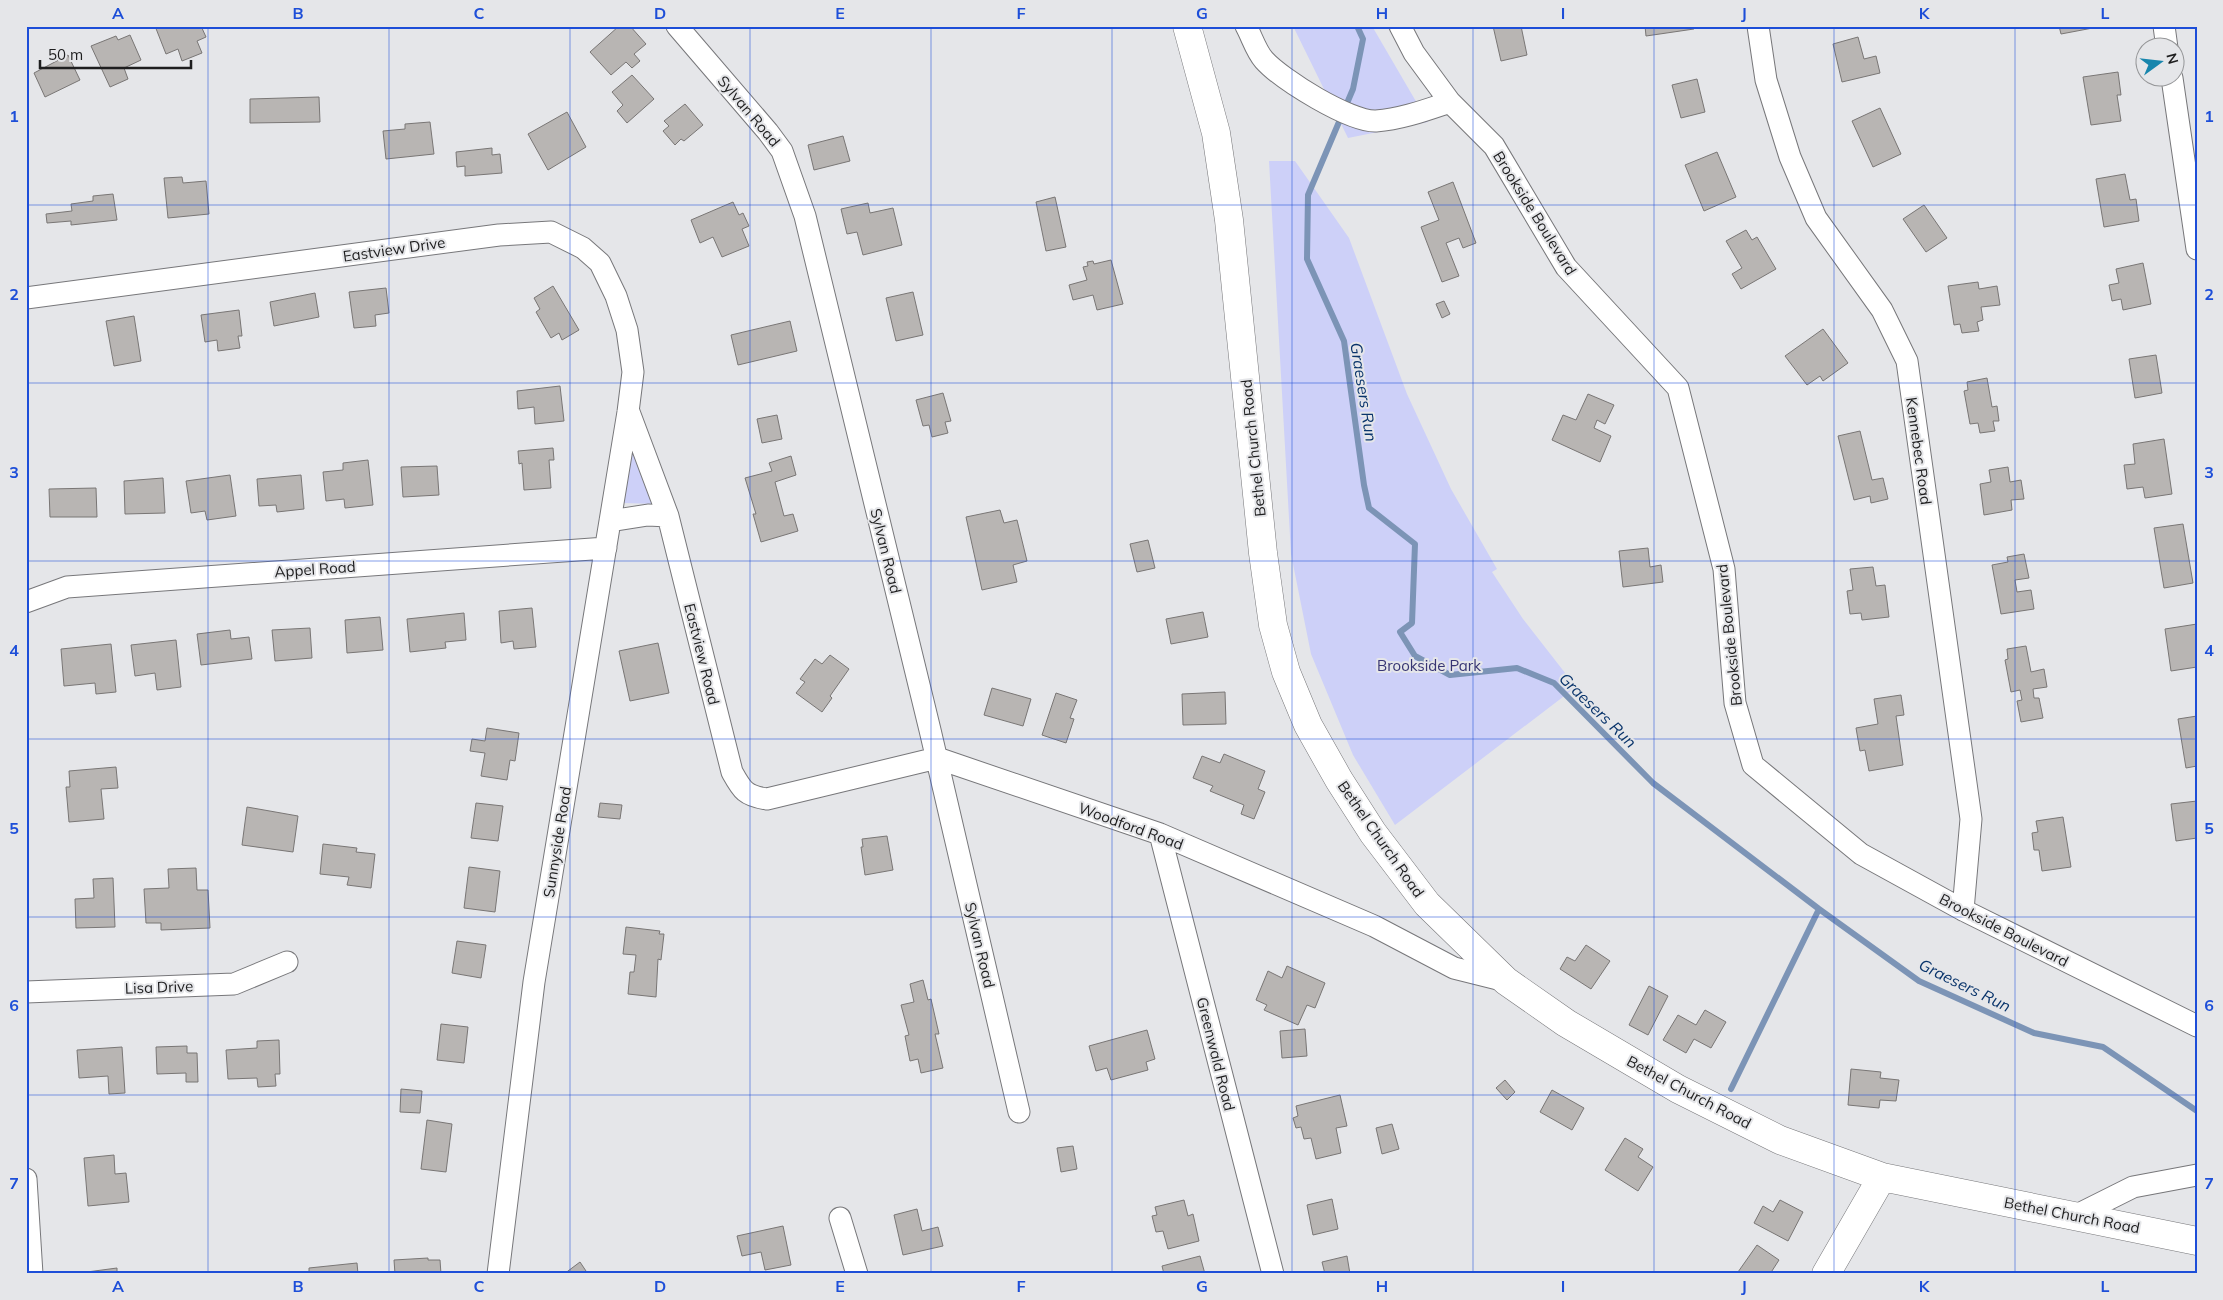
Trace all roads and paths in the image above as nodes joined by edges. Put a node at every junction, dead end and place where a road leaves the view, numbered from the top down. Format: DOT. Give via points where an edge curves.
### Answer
graph roads {
  1 [pos="677,26"];
  2 [pos="1187,26"];
  3 [pos="1246,26"];
  4 [pos="1400,26"];
  5 [pos="1758,26"];
  6 [pos="2173,88"];
  7 [pos="1450,102"];
  8 [pos="2197,249"];
  9 [pos="26,298"];
  10 [pos="628,412"];
  11 [pos="668,516"];
  12 [pos="610,520"];
  13 [pos="606,548"];
  14 [pos="26,602"];
  15 [pos="937,758"];
  16 [pos="1160,834"];
  17 [pos="1963,910"];
  18 [pos="287,962"];
  19 [pos="1506,981"];
  20 [pos="26,992"];
  21 [pos="2197,1026"];
  22 [pos="1019,1112"];
  23 [pos="2193,1176"];
  24 [pos="1882,1177"];
  25 [pos="26,1179"];
  26 [pos="2075,1216"];
  27 [pos="840,1218"];
  28 [pos="2197,1241"];
  29 [pos="32,1274"];
  30 [pos="498,1274"];
  31 [pos="857,1274"];
  32 [pos="1273,1274"];
  33 [pos="1826,1274"];
  1 -- 15 [label="street, Sylvan Road" via="768,132 790,168 816,261"];
  2 -- 19 [label="street, Bethel Church Road" via="1216,133 1229,220 1263,553 1273,625 1286,672 1308,725 1338,780 1373,833 1427,904"];
  3 -- 7 [label="street" via="1264,59 1301,90 1345,112 1374,121 1410,116"];
  4 -- 7 [label="street, Brookside Boulevard" via="1414,53"];
  5 -- 17 [label="street, Kennebec Road" via="1766,80 1790,157 1816,218 1882,310 1907,361 1971,819"];
  6 -- 8 [label="street"];
  7 -- 17 [label="street, Brookside Boulevard" via="1494,146 1566,267 1678,388 1724,568 1735,703 1753,765 1861,854"];
  9 -- 10 [label="street, Eastview Drive" via="499,235 551,232 583,248 600,263 616,296 627,330 633,372"];
  10 -- 11 [label="street, Eastview Road"];
  10 -- 12 [label="street, Sunnyside Road"];
  11 -- 12 [label="street" via="648,514"];
  11 -- 15 [label="street, Eastview Road" via="732,772 743,790 753,797 767,800"];
  12 -- 13 [label="street, Sunnyside Road"];
  13 -- 14 [label="street, Appel Road" via="67,587"];
  13 -- 30 [label="street, Sunnyside Road" via="534,982"];
  15 -- 16 [label="street, Woodford Road"];
  15 -- 22 [label="street, Sylvan Road"];
  16 -- 19 [label="street, Woodford Road" via="1374,926 1454,968"];
  16 -- 32 [label="street, Greenwald Road"];
  17 -- 21 [label="street, Brookside Boulevard"];
  18 -- 20 [label="street, Lisa Drive" via="234,984"];
  19 -- 24 [label="street, Bethel Church Road" via="1566,1023 1678,1089 1780,1140"];
  23 -- 26 [label="street" via="2133,1187"];
  24 -- 26 [label="street, Bethel Church Road"];
  24 -- 33 [label="street"];
  25 -- 29 [label="street"];
  26 -- 28 [label="street, Bethel Church Road"];
  27 -- 31 [label="street"];
}
